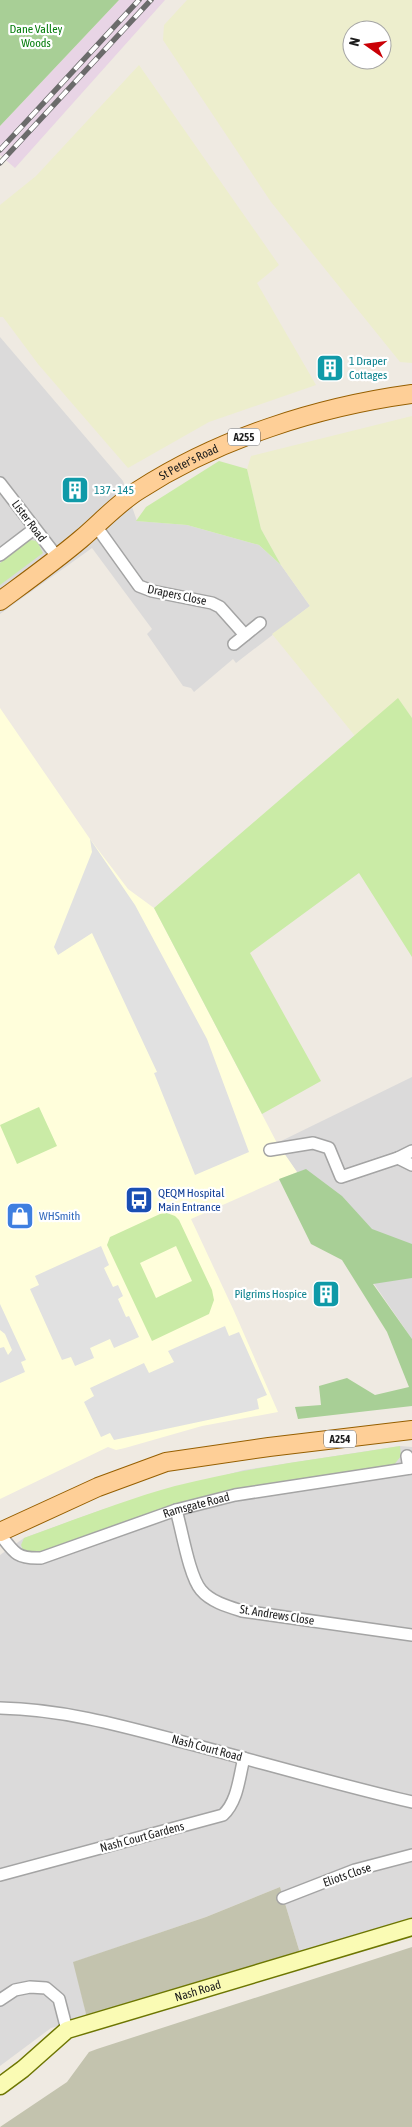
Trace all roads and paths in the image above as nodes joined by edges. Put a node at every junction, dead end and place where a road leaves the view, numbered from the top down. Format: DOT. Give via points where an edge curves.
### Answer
graph roads {
  1 [pos="412,394"];
  2 [pos="0,483"];
  3 [pos="96,526"];
  4 [pos="34,529"];
  5 [pos="0,555"];
  6 [pos="58,558"];
  7 [pos="0,601"];
  8 [pos="260,623"];
  9 [pos="245,635"];
  10 [pos="234,644"];
  11 [pos="270,1150"];
  12 [pos="412,1151"];
  13 [pos="398,1158"];
  14 [pos="412,1165"];
  15 [pos="412,1430"];
  16 [pos="407,1456"];
  17 [pos="410,1468"];
  18 [pos="176,1510"];
  19 [pos="0,1533"];
  20 [pos="412,1635"];
  21 [pos="0,1708"];
  22 [pos="244,1758"];
  23 [pos="412,1802"];
  24 [pos="412,1855"];
  25 [pos="0,1875"];
  26 [pos="283,1898"];
  27 [pos="412,1927"];
  28 [pos="0,2000"];
  29 [pos="67,2030"];
  30 [pos="0,2086"];
  1 -- 3 [label="main road, St Peter's Road / A255" via="342,408 247,436 180,466 137,491"];
  2 -- 4 [label="street, Lister Road"];
  3 -- 6 [label="main road, St Peter's Road / A255"];
  3 -- 9 [label="street, Drapers Close" via="139,586 212,603 228,615"];
  4 -- 5 [label="street"];
  4 -- 6 [label="street, Lister Road"];
  6 -- 7 [label="main road, St Peter's Road / A255"];
  8 -- 9 [label="street"];
  9 -- 10 [label="street"];
  11 -- 13 [label="street" via="313,1144 329,1148 341,1177"];
  12 -- 13 [label="street"];
  13 -- 14 [label="street"];
  15 -- 19 [label="main road, Ramsgate Road / A254" via="166,1462 98,1487"];
  16 -- 17 [label="street, Ramsgate Road"];
  17 -- 18 [label="street, Ramsgate Road" via="235,1495"];
  18 -- 19 [label="street, Ramsgate Road" via="41,1558 27,1559 14,1554"];
  18 -- 20 [label="street, St. Andrews Close" via="195,1580 202,1591 219,1603 242,1611"];
  21 -- 22 [label="street, Nash Court Road" via="69,1714"];
  22 -- 23 [label="street, Nash Court Road"];
  22 -- 25 [label="street, Nash Court Gardens" via="234,1798 223,1815"];
  24 -- 26 [label="street, Eliots Close" via="355,1870"];
  27 -- 29 [label="street, Nash Road"];
  28 -- 29 [label="street" via="15,1990 46,1988 59,1999"];
  29 -- 30 [label="street, Nash Road"];
}
